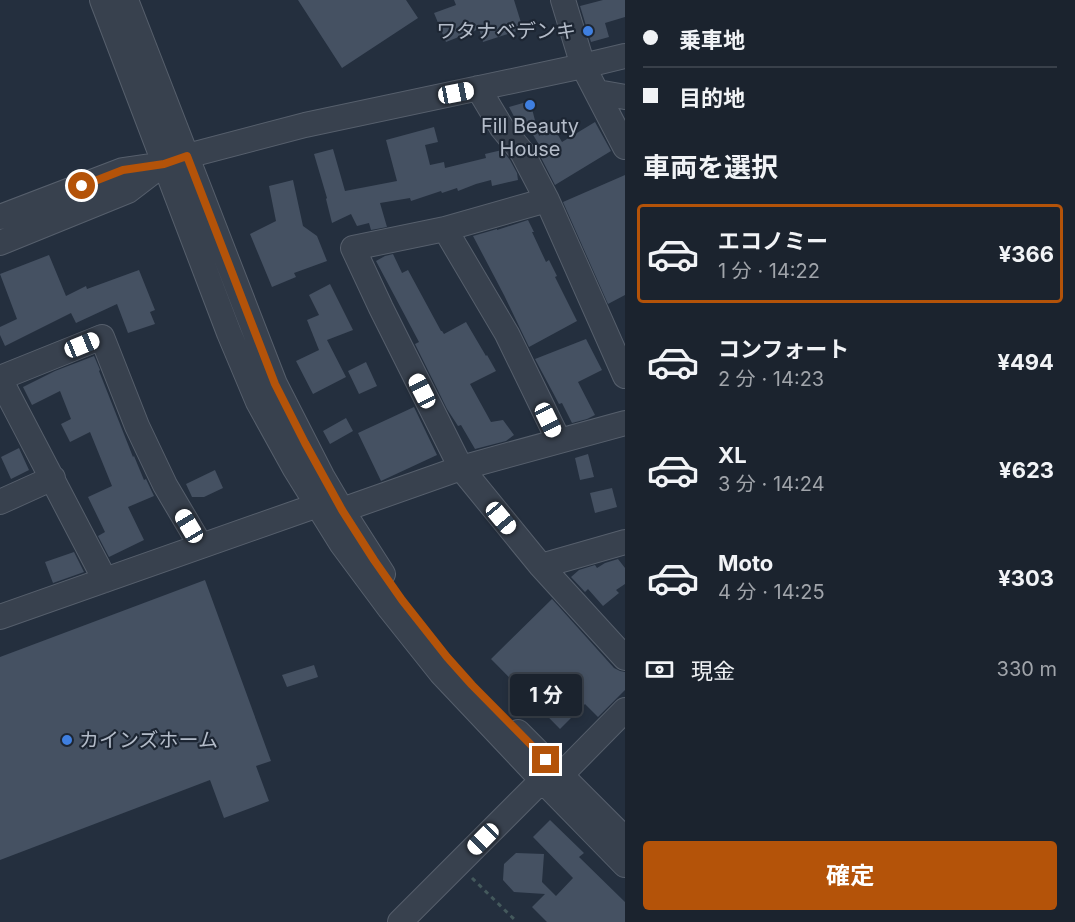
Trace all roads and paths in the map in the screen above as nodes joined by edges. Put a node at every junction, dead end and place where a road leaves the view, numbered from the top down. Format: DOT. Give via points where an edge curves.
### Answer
graph roads {
  1 [pos="102,0"];
  2 [pos="126,0"];
  3 [pos="563,0"];
  4 [pos="625,56"];
  5 [pos="583,66"];
  6 [pos="478,88"];
  7 [pos="597,92"];
  8 [pos="625,97"];
  9 [pos="625,147"];
  10 [pos="187,156"];
  11 [pos="164,164"];
  12 [pos="547,200"];
  13 [pos="0,217"];
  14 [pos="445,229"];
  15 [pos="0,243"];
  16 [pos="625,376"];
  17 [pos="0,378"];
  18 [pos="625,423"];
  19 [pos="559,441"];
  20 [pos="461,468"];
  21 [pos="53,478"];
  22 [pos="0,502"];
  23 [pos="318,506"];
  24 [pos="342,510"];
  25 [pos="625,542"];
  26 [pos="201,546"];
  27 [pos="541,566"];
  28 [pos="105,580"];
  29 [pos="0,617"];
  30 [pos="625,658"];
  31 [pos="625,710"];
  32 [pos="551,777"];
  33 [pos="625,839"];
  34 [pos="625,865"];
  35 [pos="469,874"];
  36 [pos="400,922"];
  37 [pos="517,922"];
  1 -- 11 [label="street"];
  2 -- 10 [label="street"];
  3 -- 5 [label="street"];
  4 -- 5 [label="street"];
  5 -- 6 [label="street"];
  5 -- 7 [label="street"];
  6 -- 10 [label="street" via="305,124"];
  6 -- 12 [label="street" via="522,152"];
  7 -- 8 [label="street"];
  7 -- 9 [label="street"];
  10 -- 11 [label="street"];
  10 -- 24 [label="street" via="275,384"];
  11 -- 13 [label="street" via="123,170"];
  11 -- 15 [label="street" via="128,191"];
  11 -- 23 [label="street" via="258,402"];
  12 -- 14 [label="street"];
  12 -- 16 [label="street"];
  14 -- 19 [label="street" via="507,334"];
  14 -- 20 [label="street" via="353,248"];
  17 -- 21 [label="street"];
  17 -- 26 [label="street" via="102,337 165,486"];
  18 -- 19 [label="street"];
  19 -- 20 [label="street"];
  20 -- 24 [label="street"];
  20 -- 27 [label="street"];
  21 -- 22 [label="street"];
  21 -- 28 [label="street"];
  23 -- 26 [label="street"];
  23 -- 32 [label="street" via="341,543 441,673"];
  24 -- 32 [label="street" via="402,600"];
  25 -- 27 [label="street"];
  26 -- 28 [label="street"];
  27 -- 30 [label="street"];
  28 -- 29 [label="street"];
  31 -- 32 [label="street"];
  32 -- 33 [label="street"];
  32 -- 34 [label="street"];
  32 -- 36 [label="street"];
  35 -- 37 [label="path"];
}
